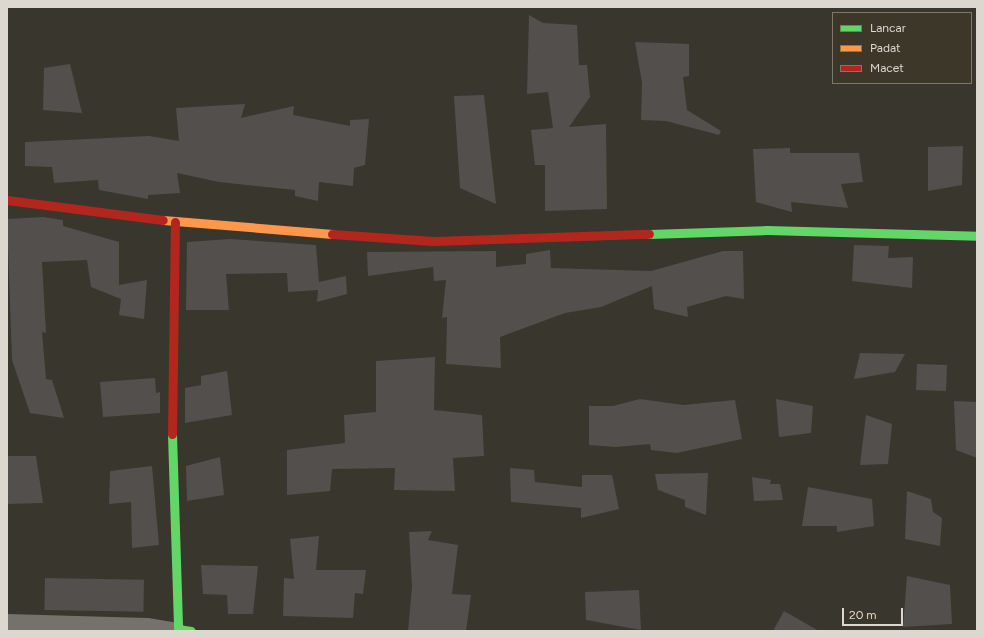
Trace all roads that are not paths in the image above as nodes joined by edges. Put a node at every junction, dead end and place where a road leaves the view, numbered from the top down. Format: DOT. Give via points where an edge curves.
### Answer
graph roads {
  1 [pos="7,200"];
  2 [pos="175,222"];
  3 [pos="977,236"];
  4 [pos="7,622"];
  5 [pos="183,630"];
  1 -- 2 [label="street"];
  2 -- 3 [label="street" via="433,241 767,230"];
  2 -- 5 [label="street" via="172,418"];
  4 -- 5 [label="street" via="68,622"];
}
